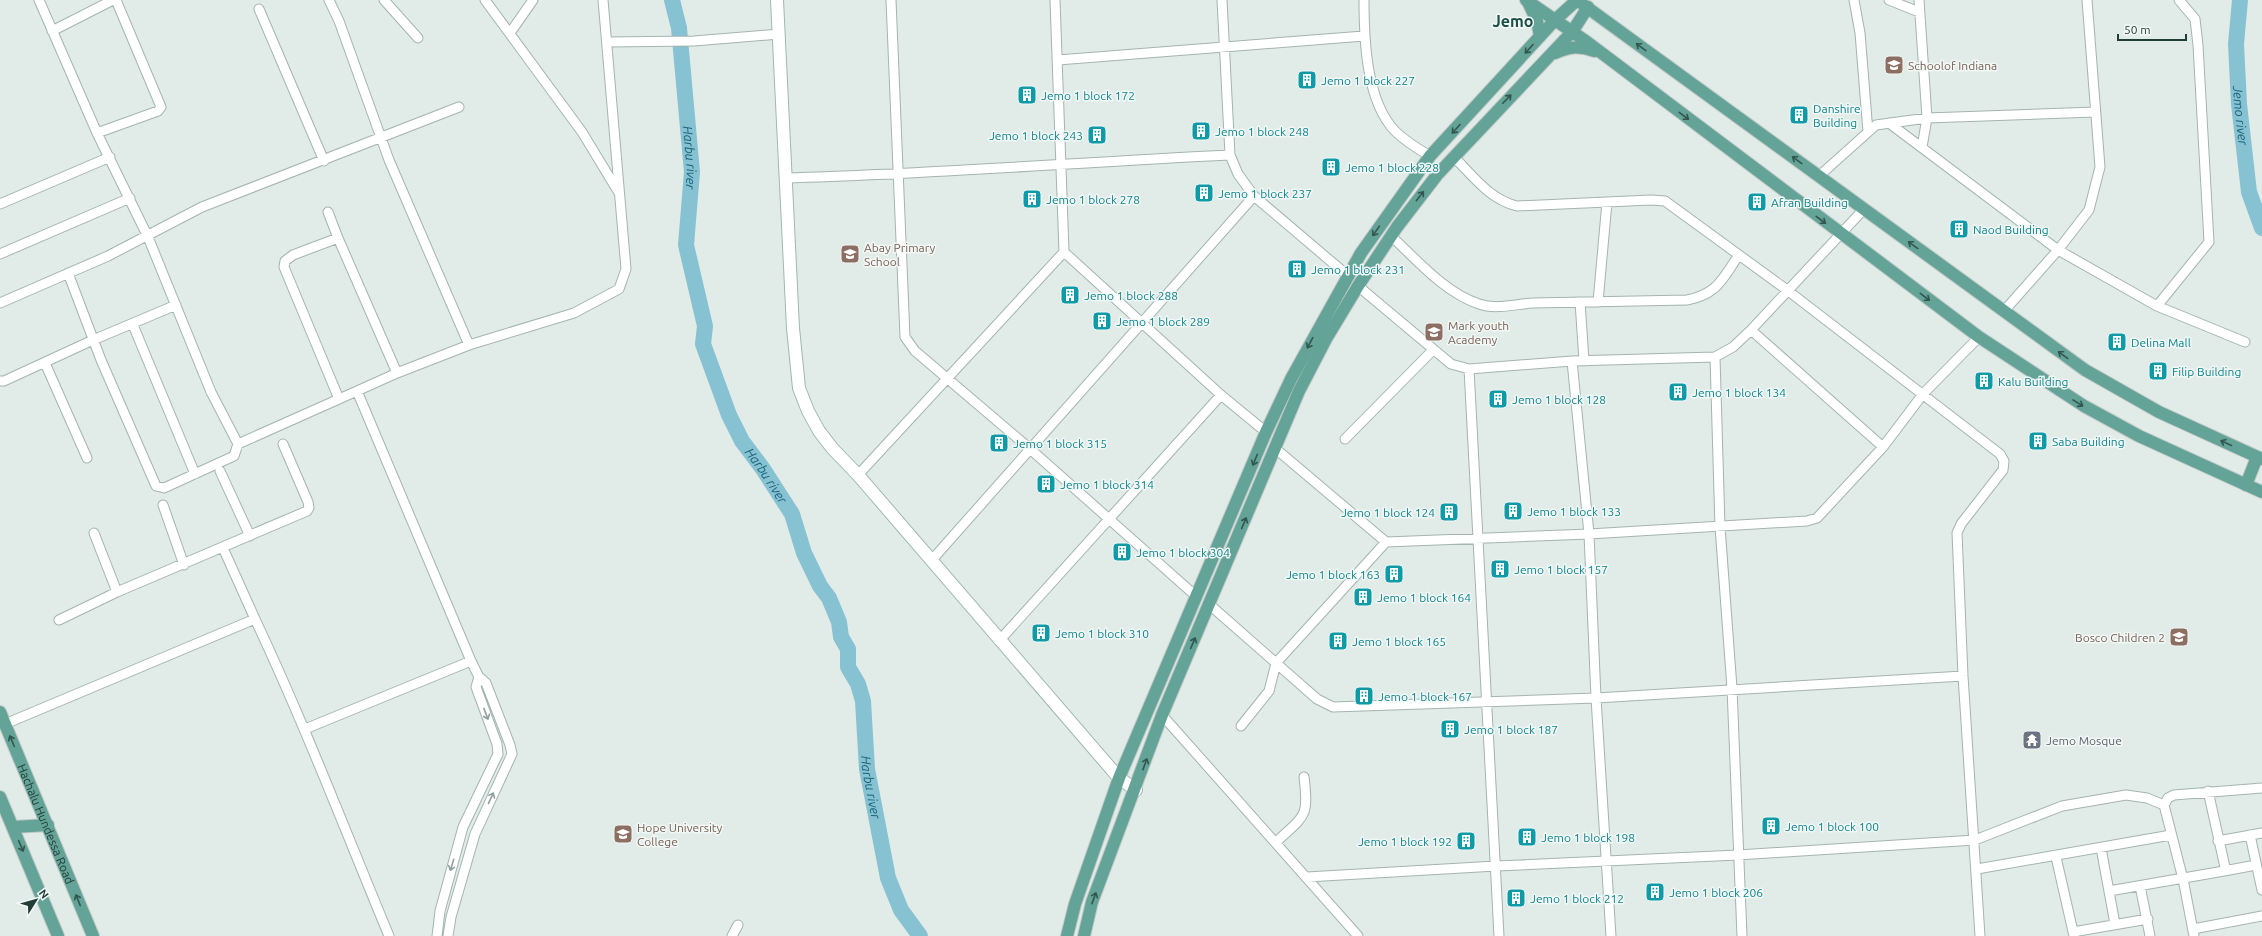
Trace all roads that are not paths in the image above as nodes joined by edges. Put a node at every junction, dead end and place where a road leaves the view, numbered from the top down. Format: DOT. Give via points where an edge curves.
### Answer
graph roads {
  1 [pos="39,0"];
  2 [pos="115,0"];
  3 [pos="329,0"];
  4 [pos="384,0"];
  5 [pos="485,0"];
  6 [pos="533,0"];
  7 [pos="603,0"];
  8 [pos="777,0"];
  9 [pos="891,0"];
  10 [pos="1055,0"];
  11 [pos="1222,0"];
  12 [pos="1364,0"];
  13 [pos="1527,0"];
  14 [pos="1576,0"];
  15 [pos="1854,0"];
  16 [pos="1889,0"];
  17 [pos="1919,0"];
  18 [pos="2087,0"];
  19 [pos="2179,0"];
  20 [pos="1591,4"];
  21 [pos="259,9"];
  22 [pos="1919,12"];
  23 [pos="1555,20"];
  24 [pos="52,31"];
  25 [pos="1572,32"];
  26 [pos="510,33"];
  27 [pos="779,34"];
  28 [pos="1364,36"];
  29 [pos="1540,36"];
  30 [pos="418,38"];
  31 [pos="608,42"];
  32 [pos="1224,46"];
  33 [pos="1601,54"];
  34 [pos="1550,56"];
  35 [pos="1058,60"];
  36 [pos="459,107"];
  37 [pos="2095,112"];
  38 [pos="1927,118"];
  39 [pos="1889,123"];
  40 [pos="1868,132"];
  41 [pos="97,133"];
  42 [pos="381,138"];
  43 [pos="1922,147"];
  44 [pos="1230,155"];
  45 [pos="110,156"];
  46 [pos="1430,156"];
  47 [pos="1453,156"];
  48 [pos="324,161"];
  49 [pos="1060,163"];
  50 [pos="900,175"];
  51 [pos="1819,176"];
  52 [pos="786,178"];
  53 [pos="621,196"];
  54 [pos="1254,196"];
  55 [pos="130,198"];
  56 [pos="1606,202"];
  57 [pos="0,204"];
  58 [pos="1864,209"];
  59 [pos="328,212"];
  60 [pos="1840,233"];
  61 [pos="1391,236"];
  62 [pos="148,237"];
  63 [pos="338,238"];
  64 [pos="2058,250"];
  65 [pos="1064,252"];
  66 [pos="0,254"];
  67 [pos="1739,255"];
  68 [pos="68,274"];
  69 [pos="1347,275"];
  70 [pos="1358,286"];
  71 [pos="1787,290"];
  72 [pos="1580,302"];
  73 [pos="1598,302"];
  74 [pos="0,303"];
  75 [pos="176,305"];
  76 [pos="2157,306"];
  77 [pos="2004,311"];
  78 [pos="133,324"];
  79 [pos="1143,324"];
  80 [pos="1751,330"];
  81 [pos="1978,337"];
  82 [pos="93,340"];
  83 [pos="2245,342"];
  84 [pos="469,345"];
  85 [pos="1433,350"];
  86 [pos="1715,357"];
  87 [pos="1584,360"];
  88 [pos="1572,361"];
  89 [pos="45,363"];
  90 [pos="1469,369"];
  91 [pos="397,373"];
  92 [pos="947,378"];
  93 [pos="0,380"];
  94 [pos="357,391"];
  95 [pos="1923,394"];
  96 [pos="1221,395"];
  97 [pos="339,399"];
  98 [pos="1266,432"];
  99 [pos="1346,439"];
  100 [pos="238,444"];
  101 [pos="283,444"];
  102 [pos="1883,447"];
  103 [pos="1029,448"];
  104 [pos="1276,449"];
  105 [pos="87,458"];
  106 [pos="2259,458"];
  107 [pos="220,471"];
  108 [pos="195,474"];
  109 [pos="858,475"];
  110 [pos="1246,481"];
  111 [pos="2246,486"];
  112 [pos="1259,488"];
  113 [pos="2262,492"];
  114 [pos="163,506"];
  115 [pos="1109,520"];
  116 [pos="1720,527"];
  117 [pos="94,533"];
  118 [pos="1589,534"];
  119 [pos="250,536"];
  120 [pos="1478,540"];
  121 [pos="1386,542"];
  122 [pos="222,548"];
  123 [pos="931,561"];
  124 [pos="184,564"];
  125 [pos="117,592"];
  126 [pos="1197,597"];
  127 [pos="1210,605"];
  128 [pos="59,620"];
  129 [pos="255,620"];
  130 [pos="999,641"];
  131 [pos="471,661"];
  132 [pos="1276,663"];
  133 [pos="1964,676"];
  134 [pos="479,678"];
  135 [pos="1732,688"];
  136 [pos="1596,698"];
  137 [pos="1485,702"];
  138 [pos="0,712"];
  139 [pos="1162,715"];
  140 [pos="5,724"];
  141 [pos="1241,726"];
  142 [pos="305,729"];
  143 [pos="1304,777"];
  144 [pos="1119,778"];
  145 [pos="2262,788"];
  146 [pos="1136,790"];
  147 [pos="2208,791"];
  148 [pos="0,797"];
  149 [pos="2164,805"];
  150 [pos="48,825"];
  151 [pos="13,828"];
  152 [pos="463,828"];
  153 [pos="2262,833"];
  154 [pos="475,834"];
  155 [pos="2171,835"];
  156 [pos="2250,835"];
  157 [pos="1975,840"];
  158 [pos="2218,841"];
  159 [pos="1276,842"];
  160 [pos="2101,848"];
  161 [pos="1738,855"];
  162 [pos="2056,857"];
  163 [pos="1606,860"];
  164 [pos="2256,865"];
  165 [pos="1496,866"];
  166 [pos="1977,869"];
  167 [pos="2224,871"];
  168 [pos="1307,877"];
  169 [pos="2183,879"];
  170 [pos="2140,886"];
  171 [pos="2262,890"];
  172 [pos="2109,891"];
  173 [pos="2262,916"];
  174 [pos="2148,919"];
  175 [pos="2115,924"];
  176 [pos="738,926"];
  177 [pos="2193,932"];
  178 [pos="2074,934"];
  179 [pos="58,936"];
  180 [pos="93,936"];
  181 [pos="389,936"];
  182 [pos="437,936"];
  183 [pos="448,936"];
  184 [pos="732,936"];
  185 [pos="1067,936"];
  186 [pos="1084,936"];
  187 [pos="1358,936"];
  188 [pos="1499,936"];
  189 [pos="1611,936"];
  190 [pos="1742,936"];
  191 [pos="1980,936"];
  192 [pos="2150,936"];
  1 -- 24 [label="street"];
  2 -- 24 [label="street"];
  2 -- 41 [label="street" via="161,107 158,111"];
  3 -- 42 [label="street"];
  4 -- 30 [label="street"];
  5 -- 26 [label="street"];
  6 -- 26 [label="street"];
  7 -- 31 [label="street"];
  8 -- 27 [label="street"];
  9 -- 50 [label="street"];
  10 -- 35 [label="street"];
  11 -- 32 [label="street"];
  12 -- 28 [label="street"];
  13 -- 23 [label="main road"];
  13 -- 29 [label="main road" via="1537,20"];
  14 -- 20 [label="main road"];
  14 -- 23 [label="main road"];
  15 -- 40 [label="street" via="1860,33"];
  16 -- 22 [label="street"];
  17 -- 22 [label="street"];
  18 -- 37 [label="street"];
  19 -- 76 [label="street" via="2194,19 2198,45 2209,242"];
  20 -- 25 [label="main road"];
  51 -- 20 [label="main road, one-way"];
  21 -- 48 [label="street"];
  22 -- 38 [label="street"];
  23 -- 25 [label="main road"];
  23 -- 29 [label="main road"];
  24 -- 41 [label="street"];
  25 -- 33 [label="main road"];
  25 -- 34 [label="main road"];
  26 -- 53 [label="street" via="582,132"];
  27 -- 31 [label="street" via="694,40"];
  27 -- 52 [label="street"];
  28 -- 32 [label="street"];
  28 -- 46 [label="street" via="1368,68 1387,121 1396,132"];
  29 -- 46 [label="main road, one-way"];
  31 -- 53 [label="street"];
  32 -- 35 [label="street"];
  32 -- 44 [label="street"];
  33 -- 34 [label="main road" via="1578,47 1568,48"];
  33 -- 60 [label="main road, one-way"];
  47 -- 34 [label="main road, one-way"];
  35 -- 49 [label="street"];
  36 -- 42 [label="street"];
  37 -- 38 [label="street"];
  37 -- 64 [label="street" via="2100,167 2095,189 2089,210"];
  38 -- 39 [label="street"];
  38 -- 43 [label="street"];
  39 -- 40 [label="street" via="1876,125"];
  39 -- 43 [label="street"];
  40 -- 51 [label="street"];
  41 -- 45 [label="street"];
  42 -- 48 [label="street"];
  42 -- 84 [label="street"];
  43 -- 64 [label="street"];
  44 -- 49 [label="street"];
  44 -- 54 [label="street" via="1238,174"];
  45 -- 55 [label="street"];
  45 -- 57 [label="street"];
  46 -- 69 [label="main road, one-way"];
  47 -- 56 [label="street" via="1489,193 1503,202 1517,206"];
  61 -- 47 [label="main road, one-way"];
  48 -- 62 [label="street" via="202,207"];
  49 -- 50 [label="street"];
  49 -- 65 [label="street"];
  50 -- 52 [label="street"];
  50 -- 92 [label="street" via="902,322 905,337 915,351"];
  51 -- 58 [label="main road"];
  52 -- 109 [label="street" via="793,328 799,388 819,430"];
  53 -- 84 [label="street" via="626,269 619,289 574,313"];
  54 -- 69 [label="street"];
  54 -- 79 [label="street"];
  55 -- 62 [label="street"];
  55 -- 66 [label="street"];
  56 -- 67 [label="street" via="1665,201"];
  56 -- 73 [label="street"];
  58 -- 60 [label="street"];
  77 -- 58 [label="main road, one-way"];
  59 -- 63 [label="street"];
  60 -- 71 [label="street"];
  60 -- 81 [label="main road, one-way"];
  61 -- 70 [label="main road"];
  61 -- 72 [label="street" via="1438,279 1464,298 1478,304 1493,307"];
  62 -- 68 [label="street"];
  62 -- 75 [label="street"];
  63 -- 91 [label="street"];
  63 -- 97 [label="street" via="293,255 285,261 284,267"];
  64 -- 76 [label="street"];
  64 -- 77 [label="street"];
  65 -- 79 [label="street"];
  65 -- 92 [label="street"];
  67 -- 71 [label="street"];
  67 -- 73 [label="street" via="1712,292 1703,297 1687,300"];
  68 -- 74 [label="street" via="30,288"];
  68 -- 82 [label="street"];
  69 -- 98 [label="main road, one-way" via="1291,379"];
  70 -- 85 [label="street"];
  70 -- 104 [label="main road" via="1299,391"];
  71 -- 80 [label="street"];
  71 -- 95 [label="street"];
  72 -- 73 [label="street"];
  72 -- 87 [label="street"];
  75 -- 78 [label="street"];
  75 -- 100 [label="street" via="211,392"];
  76 -- 83 [label="street"];
  106 -- 77 [label="main road, one-way" via="2159,412 2085,370"];
  78 -- 82 [label="street"];
  78 -- 108 [label="street"];
  79 -- 96 [label="street"];
  79 -- 103 [label="street"];
  80 -- 86 [label="street" via="1733,347"];
  80 -- 102 [label="street"];
  81 -- 95 [label="street"];
  81 -- 111 [label="main road, one-way" via="2084,406 2139,436"];
  82 -- 89 [label="street"];
  82 -- 108 [label="street" via="156,486 164,488"];
  84 -- 91 [label="street"];
  85 -- 90 [label="street" via="1451,364"];
  85 -- 99 [label="street"];
  86 -- 87 [label="street"];
  86 -- 116 [label="street"];
  87 -- 88 [label="street"];
  88 -- 90 [label="street"];
  88 -- 118 [label="street"];
  89 -- 93 [label="street" via="4,381"];
  89 -- 105 [label="street"];
  90 -- 120 [label="street"];
  91 -- 94 [label="street"];
  92 -- 103 [label="street"];
  92 -- 109 [label="street"];
  94 -- 97 [label="street"];
  94 -- 131 [label="street"];
  95 -- 102 [label="street"];
  95 -- 133 [label="street" via="2000,454 2004,461 2003,470 1961,524 1957,533"];
  96 -- 98 [label="street"];
  96 -- 115 [label="street"];
  97 -- 100 [label="street"];
  98 -- 110 [label="main road, one-way"];
  100 -- 108 [label="street" via="234,456"];
  101 -- 119 [label="street" via="309,508 302,514"];
  102 -- 116 [label="street" via="1817,518 1798,522"];
  103 -- 115 [label="street"];
  103 -- 123 [label="street"];
  104 -- 112 [label="main road"];
  104 -- 121 [label="street"];
  106 -- 111 [label="main road"];
  107 -- 119 [label="street"];
  109 -- 123 [label="street"];
  110 -- 112 [label="main road"];
  110 -- 126 [label="main road"];
  111 -- 113 [label="main road"];
  127 -- 112 [label="main road, one-way"];
  114 -- 124 [label="street"];
  115 -- 126 [label="street"];
  115 -- 130 [label="street"];
  116 -- 118 [label="street"];
  116 -- 135 [label="street"];
  117 -- 125 [label="street"];
  118 -- 120 [label="street"];
  118 -- 136 [label="street"];
  119 -- 122 [label="street"];
  120 -- 121 [label="street"];
  120 -- 137 [label="street"];
  121 -- 132 [label="street"];
  122 -- 124 [label="street"];
  122 -- 129 [label="street"];
  123 -- 130 [label="street"];
  124 -- 125 [label="street"];
  125 -- 128 [label="street"];
  126 -- 144 [label="main road"];
  127 -- 132 [label="street"];
  139 -- 127 [label="main road, one-way"];
  129 -- 140 [label="street"];
  129 -- 142 [label="street"];
  130 -- 144 [label="street"];
  131 -- 134 [label="street"];
  131 -- 142 [label="street"];
  132 -- 137 [label="street" via="1317,699 1333,707"];
  132 -- 141 [label="street" via="1269,691"];
  133 -- 135 [label="street"];
  133 -- 157 [label="street"];
  134 -- 152 [label="street, one-way" via="476,687 497,744 498,754"];
  154 -- 134 [label="street, one-way" via="512,754 486,683"];
  135 -- 136 [label="street"];
  135 -- 161 [label="street"];
  136 -- 137 [label="street"];
  136 -- 163 [label="street"];
  137 -- 165 [label="street"];
  138 -- 140 [label="main road, Hachalu Hundessa Road"];
  146 -- 139 [label="main road, one-way"];
  139 -- 159 [label="street"];
  150 -- 140 [label="main road, Hachalu Hundessa Road, one-way"];
  142 -- 181 [label="street"];
  143 -- 159 [label="street" via="1308,804 1306,812"];
  144 -- 146 [label="street"];
  144 -- 185 [label="main road" via="1075,904"];
  145 -- 147 [label="street"];
  186 -- 146 [label="main road, one-way" via="1092,902"];
  147 -- 149 [label="street" via="2174,795 2168,798"];
  147 -- 158 [label="street"];
  148 -- 151 [label="main road"];
  149 -- 155 [label="street"];
  149 -- 157 [label="street" via="2146,798 2126,795 2062,806"];
  150 -- 151 [label="main road"];
  180 -- 150 [label="main road, Hachalu Hundessa Road, one-way"];
  151 -- 179 [label="main road, one-way"];
  152 -- 154 [label="street"];
  152 -- 182 [label="street, one-way" via="440,910"];
  153 -- 156 [label="street"];
  154 -- 183 [label="street"];
  155 -- 160 [label="street"];
  155 -- 169 [label="street"];
  156 -- 158 [label="street"];
  156 -- 164 [label="street"];
  157 -- 161 [label="street"];
  157 -- 166 [label="street"];
  158 -- 167 [label="street"];
  159 -- 168 [label="street"];
  160 -- 162 [label="street"];
  160 -- 172 [label="street"];
  161 -- 163 [label="street"];
  161 -- 190 [label="street"];
  162 -- 166 [label="street"];
  162 -- 178 [label="street"];
  163 -- 165 [label="street"];
  163 -- 189 [label="street"];
  164 -- 167 [label="street"];
  164 -- 171 [label="street"];
  165 -- 168 [label="street"];
  165 -- 188 [label="street"];
  166 -- 191 [label="street"];
  167 -- 169 [label="street"];
  168 -- 187 [label="street"];
  169 -- 170 [label="street"];
  169 -- 177 [label="street"];
  170 -- 172 [label="street"];
  170 -- 174 [label="street"];
  172 -- 175 [label="street"];
  173 -- 177 [label="street"];
  174 -- 175 [label="street"];
  174 -- 192 [label="street"];
  175 -- 178 [label="street"];
  176 -- 184 [label="street"];
}
